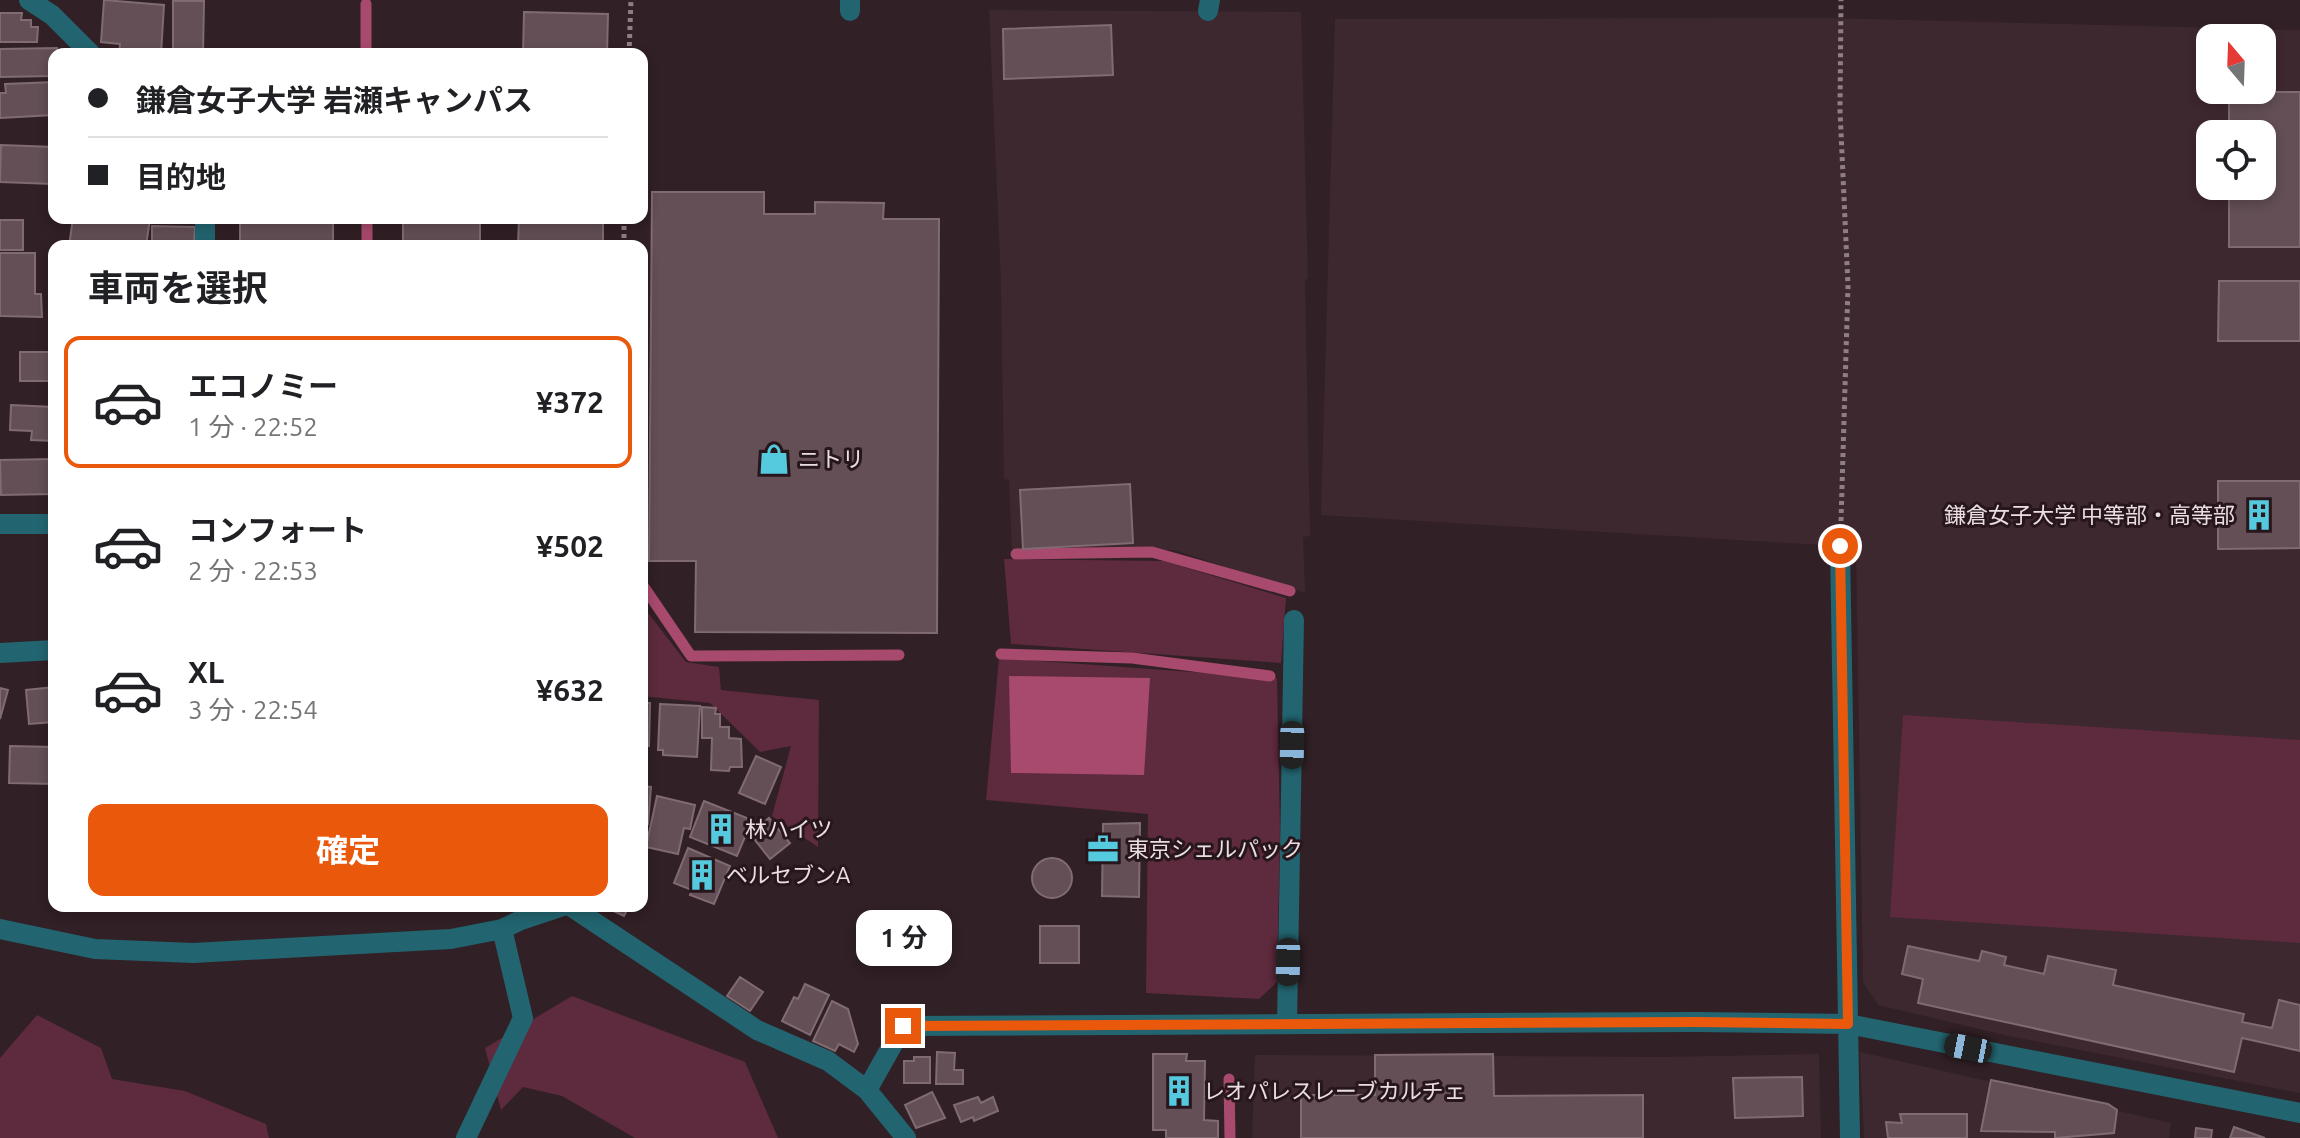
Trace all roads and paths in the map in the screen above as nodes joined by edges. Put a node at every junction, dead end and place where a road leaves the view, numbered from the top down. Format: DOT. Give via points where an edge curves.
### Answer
graph roads {
  1 [pos="29,0"];
  2 [pos="631,0"];
  3 [pos="1841,0"];
  4 [pos="85,48"];
  5 [pos="629,48"];
  6 [pos="0,524"];
  7 [pos="48,524"];
  8 [pos="1840,546"];
  9 [pos="1294,620"];
  10 [pos="48,650"];
  11 [pos="0,653"];
  12 [pos="545,912"];
  13 [pos="579,912"];
  14 [pos="0,929"];
  15 [pos="502,929"];
  16 [pos="1287,1024"];
  17 [pos="1848,1024"];
  18 [pos="867,1090"];
  19 [pos="2300,1113"];
  20 [pos="466,1138"];
  21 [pos="906,1138"];
  22 [pos="1850,1138"];
  1 -- 4 [label="street"];
  2 -- 5 [label="path"];
  3 -- 8 [label="path" via="1848,286"];
  6 -- 7 [label="street"];
  8 -- 17 [label="street"];
  9 -- 16 [label="street"];
  10 -- 11 [label="street"];
  12 -- 15 [label="street"];
  13 -- 18 [label="street" via="757,1030 828,1061"];
  14 -- 15 [label="street" via="95,949 193,953 451,939"];
  15 -- 20 [label="street" via="523,1018"];
  16 -- 17 [label="street"];
  16 -- 18 [label="street" via="903,1026"];
  17 -- 19 [label="street"];
  17 -- 22 [label="street"];
  18 -- 21 [label="street"];
}
